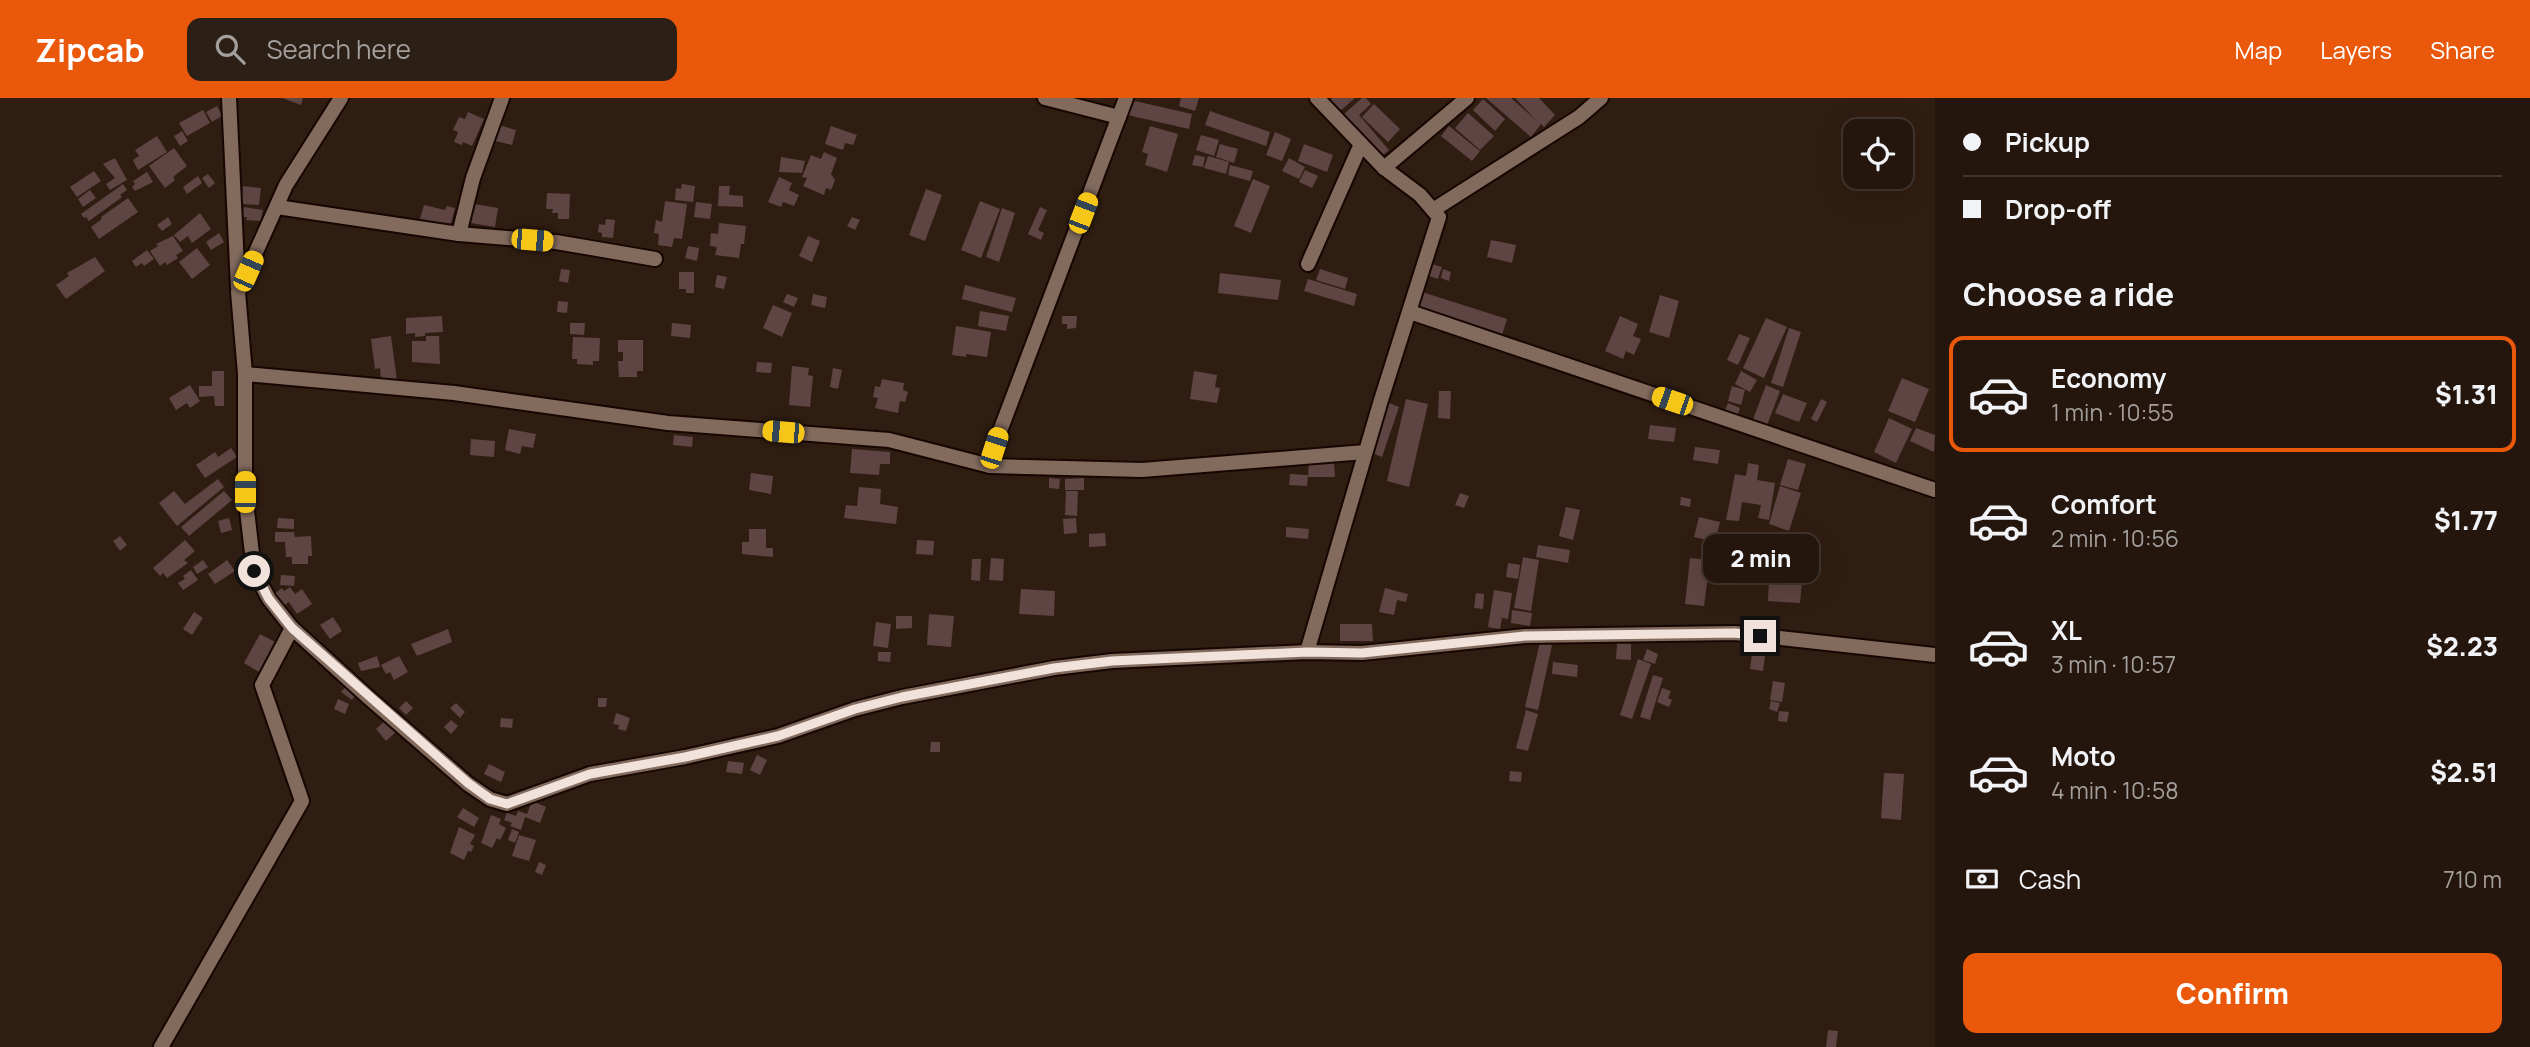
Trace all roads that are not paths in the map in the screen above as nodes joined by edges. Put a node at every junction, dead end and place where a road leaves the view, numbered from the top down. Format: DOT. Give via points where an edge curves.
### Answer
graph roads {
  1 [pos="229,98"];
  2 [pos="341,98"];
  3 [pos="502,98"];
  4 [pos="1045,98"];
  5 [pos="1126,98"];
  6 [pos="1317,98"];
  7 [pos="1467,98"];
  8 [pos="1601,98"];
  9 [pos="1119,117"];
  10 [pos="1361,144"];
  11 [pos="1384,168"];
  12 [pos="277,207"];
  13 [pos="1433,210"];
  14 [pos="458,234"];
  15 [pos="655,259"];
  16 [pos="1308,264"];
  17 [pos="238,292"];
  18 [pos="1410,312"];
  19 [pos="245,374"];
  20 [pos="1365,452"];
  21 [pos="990,466"];
  22 [pos="1935,490"];
  23 [pos="292,628"];
  24 [pos="1307,652"];
  25 [pos="1935,655"];
  26 [pos="161,1047"];
  1 -- 17 [label="street"];
  2 -- 12 [label="street"];
  3 -- 14 [label="street" via="472,178"];
  4 -- 9 [label="street"];
  5 -- 9 [label="street"];
  6 -- 10 [label="street"];
  7 -- 11 [label="street"];
  8 -- 13 [label="street" via="1579,117"];
  9 -- 21 [label="street"];
  10 -- 11 [label="street"];
  10 -- 16 [label="street"];
  11 -- 13 [label="street"];
  12 -- 14 [label="street"];
  12 -- 17 [label="street"];
  13 -- 18 [label="street" via="1439,217"];
  14 -- 15 [label="street" via="556,242"];
  17 -- 19 [label="street"];
  18 -- 20 [label="street"];
  18 -- 22 [label="street"];
  19 -- 21 [label="street" via="454,393 668,423 889,440"];
  19 -- 23 [label="street" via="245,492 254,571"];
  20 -- 21 [label="street" via="1142,470"];
  20 -- 24 [label="street"];
  23 -- 24 [label="street" via="468,783 490,799 507,804 590,774 778,736 855,709 1054,668"];
  23 -- 26 [label="street" via="262,685 302,801"];
  24 -- 25 [label="street" via="1362,653 1525,636 1735,633"];
}
